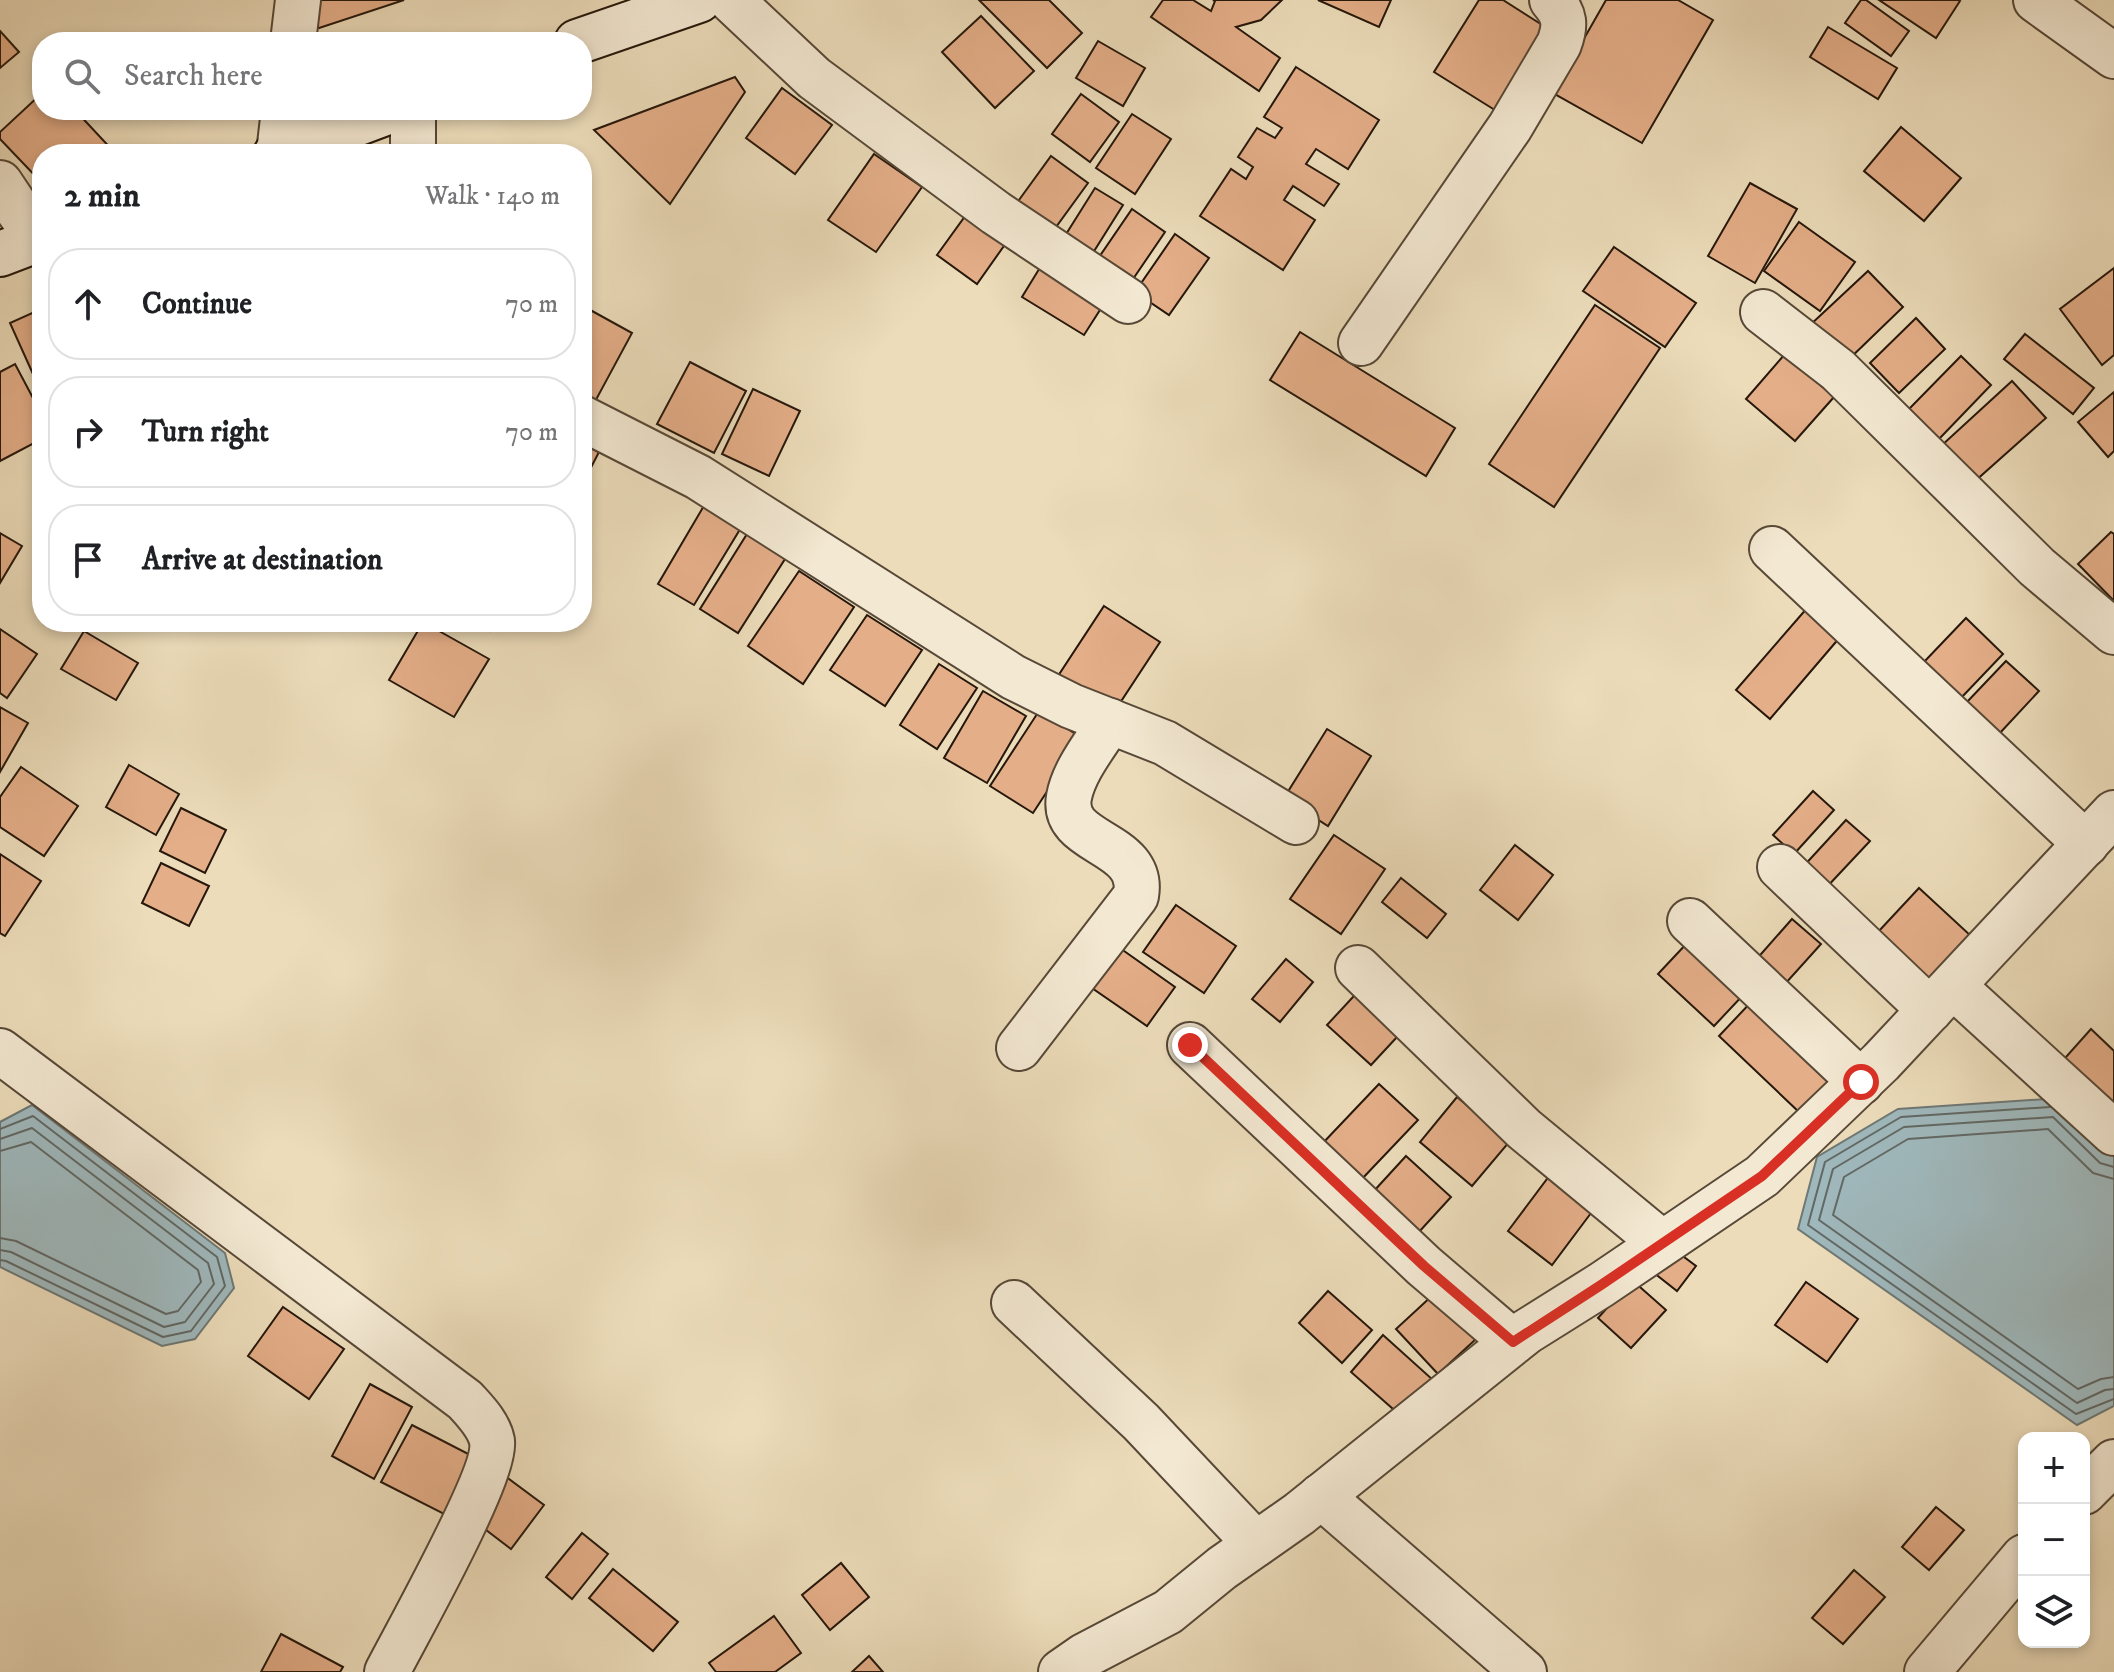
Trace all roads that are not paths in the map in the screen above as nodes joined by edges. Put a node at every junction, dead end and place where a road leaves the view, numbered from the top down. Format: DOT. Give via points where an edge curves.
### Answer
graph roads {
  1 [pos="298,0"];
  2 [pos="699,0"];
  3 [pos="731,0"];
  4 [pos="1552,0"];
  5 [pos="2036,0"];
  6 [pos="294,32"];
  7 [pos="592,37"];
  8 [pos="2114,56"];
  9 [pos="283,120"];
  10 [pos="366,120"];
  11 [pos="413,120"];
  12 [pos="279,144"];
  13 [pos="302,144"];
  14 [pos="413,144"];
  15 [pos="0,183"];
  16 [pos="27,244"];
  17 [pos="1128,301"];
  18 [pos="1763,312"];
  19 [pos="1361,343"];
  20 [pos="592,423"];
  21 [pos="1772,549"];
  22 [pos="2114,632"];
  23 [pos="1110,721"];
  24 [pos="1296,822"];
  25 [pos="2100,828"];
  26 [pos="1780,867"];
  27 [pos="1690,921"];
  28 [pos="1358,968"];
  29 [pos="1942,998"];
  30 [pos="1190,1045"];
  31 [pos="1019,1048"];
  32 [pos="0,1051"];
  33 [pos="1861,1082"];
  34 [pos="2114,1133"];
  35 [pos="1662,1243"];
  36 [pos="1014,1303"];
  37 [pos="1513,1342"];
  38 [pos="2114,1462"];
  39 [pos="2090,1486"];
  40 [pos="1321,1496"];
  41 [pos="1256,1544"];
  42 [pos="2018,1564"];
  43 [pos="387,1672"];
  44 [pos="1061,1672"];
  45 [pos="1524,1672"];
  46 [pos="1927,1672"];
  1 -- 6 [label="street"];
  2 -- 7 [label="street"];
  3 -- 17 [label="street" via="814,78 996,213"];
  4 -- 19 [label="street" via="1564,17 1559,44 1510,127"];
  5 -- 8 [label="street"];
  9 -- 12 [label="street"];
  10 -- 13 [label="street"];
  11 -- 14 [label="street"];
  15 -- 16 [label="street"];
  18 -- 22 [label="street" via="1838,370 2037,567"];
  20 -- 23 [label="street" via="698,477 1013,677"];
  21 -- 25 [label="street"];
  23 -- 24 [label="street" via="1165,743"];
  23 -- 31 [label="street" via="1076,779 1068,809 1073,823 1132,866 1139,880 1136,896"];
  25 -- 29 [label="street"];
  26 -- 29 [label="street"];
  27 -- 33 [label="street"];
  28 -- 35 [label="street" via="1524,1129"];
  29 -- 33 [label="street"];
  29 -- 34 [label="street"];
  30 -- 37 [label="street" via="1424,1266"];
  32 -- 43 [label="street" via="465,1400 482,1419 492,1440 477,1495"];
  33 -- 35 [label="street" via="1762,1176"];
  35 -- 37 [label="street"];
  36 -- 41 [label="street" via="1141,1422"];
  37 -- 40 [label="street"];
  38 -- 39 [label="street"];
  40 -- 41 [label="street"];
  40 -- 45 [label="street"];
  41 -- 44 [label="street" via="1168,1612"];
  42 -- 46 [label="street"];
}
